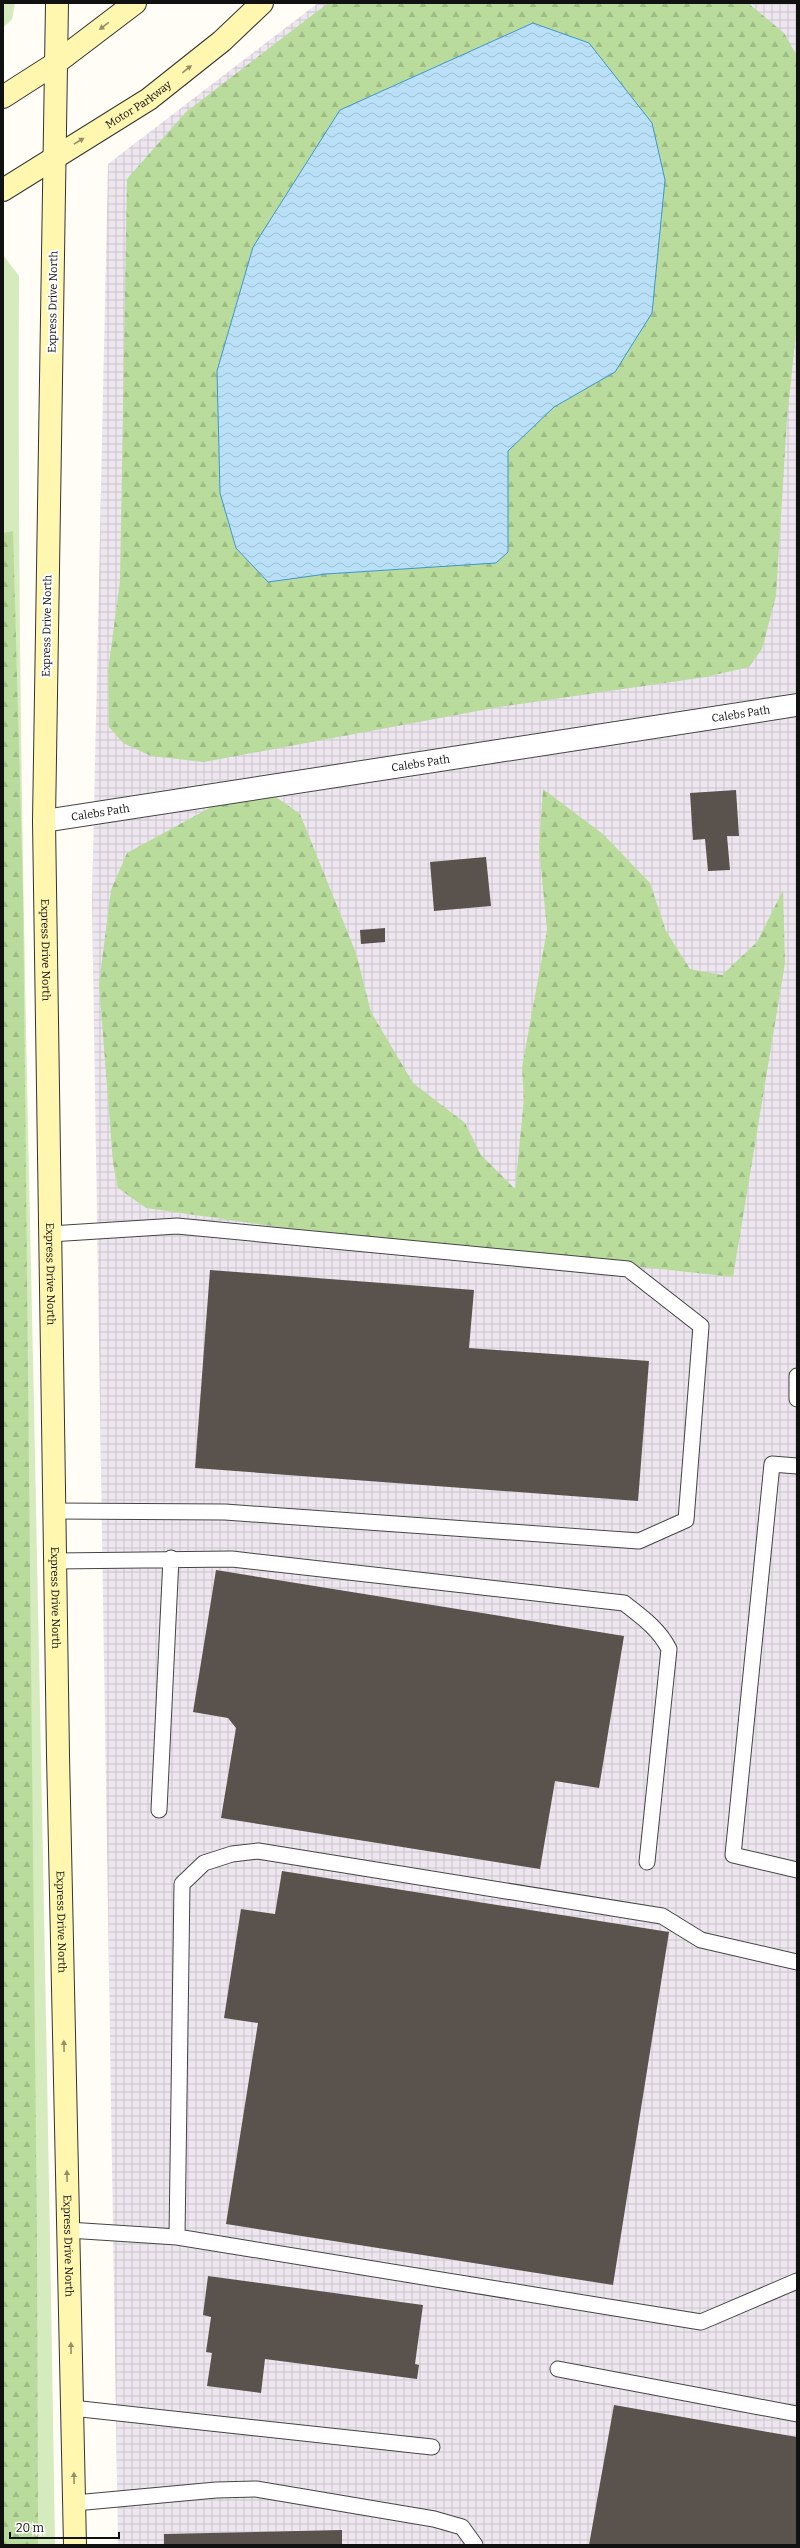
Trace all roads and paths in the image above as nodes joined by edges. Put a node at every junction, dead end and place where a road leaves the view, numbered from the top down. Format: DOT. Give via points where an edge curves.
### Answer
graph roads {
  1 [pos="57,3"];
  2 [pos="135,3"];
  3 [pos="262,3"];
  4 [pos="56,63"];
  5 [pos="8,93"];
  6 [pos="55,156"];
  7 [pos="3,190"];
  8 [pos="797,705"];
  9 [pos="44,821"];
  10 [pos="50,1234"];
  11 [pos="797,1376"];
  12 [pos="797,1399"];
  13 [pos="797,1466"];
  14 [pos="55,1511"];
  15 [pos="171,1558"];
  16 [pos="55,1561"];
  17 [pos="159,1810"];
  18 [pos="647,1862"];
  19 [pos="797,1870"];
  20 [pos="797,1962"];
  21 [pos="68,2230"];
  22 [pos="178,2237"];
  23 [pos="797,2281"];
  24 [pos="558,2369"];
  25 [pos="72,2408"];
  26 [pos="797,2414"];
  27 [pos="432,2447"];
  28 [pos="74,2503"];
  29 [pos="75,2545"];
  30 [pos="475,2545"];
  1 -- 4 [label="main road, Express Drive North"];
  2 -- 4 [label="main road, one-way"];
  6 -- 3 [label="main road, Motor Parkway, one-way" via="149,99 222,41"];
  4 -- 5 [label="main road"];
  4 -- 6 [label="main road, Express Drive North"];
  6 -- 7 [label="main road, Motor Parkway"];
  6 -- 9 [label="main road, Express Drive North"];
  8 -- 9 [label="street, Calebs Path"];
  9 -- 10 [label="main road, Express Drive North"];
  10 -- 14 [label="main road, Express Drive North"];
  10 -- 14 [label="lane" via="177,1226 628,1269 701,1326 686,1520 639,1541 225,1512"];
  11 -- 12 [label="lane"];
  13 -- 19 [label="lane" via="772,1464 733,1855"];
  14 -- 16 [label="main road, Express Drive North"];
  15 -- 16 [label="lane"];
  15 -- 17 [label="lane"];
  15 -- 18 [label="lane" via="242,1560 624,1603 648,1620 670,1649"];
  21 -- 16 [label="main road, Express Drive North, one-way"];
  20 -- 22 [label="lane" via="701,1940 662,1916 258,1851 232,1854 204,1863 182,1884"];
  21 -- 22 [label="lane"];
  25 -- 21 [label="main road, Express Drive North, one-way"];
  22 -- 23 [label="lane" via="701,2322"];
  24 -- 26 [label="lane"];
  25 -- 27 [label="lane"];
  28 -- 25 [label="main road, Express Drive North, one-way"];
  28 -- 29 [label="main road, Express Drive North"];
  28 -- 30 [label="lane" via="216,2490 256,2489 434,2519 462,2527"];
}
